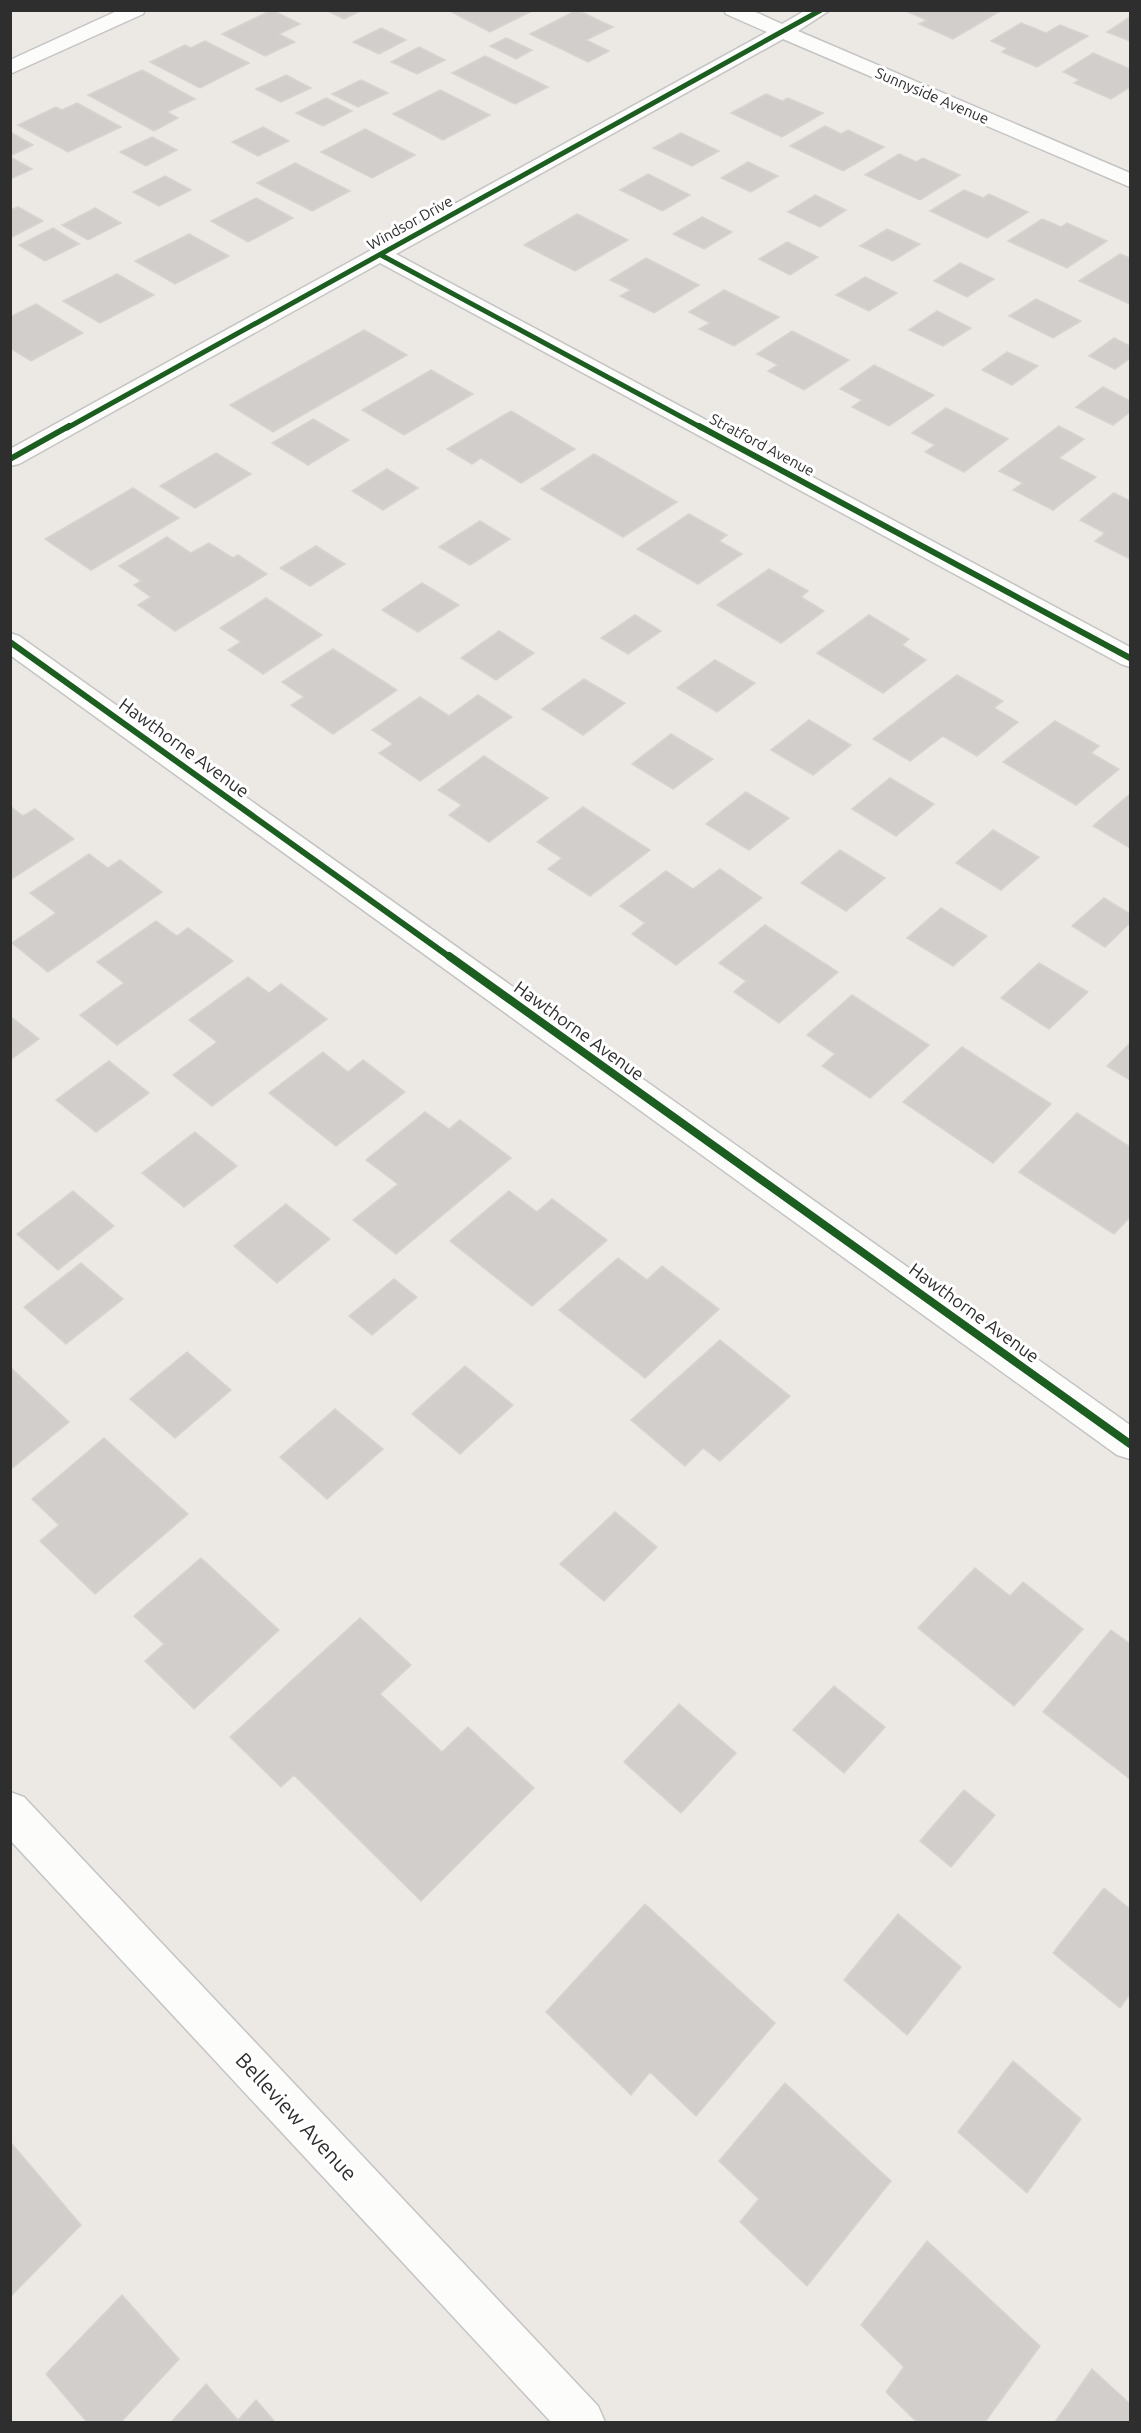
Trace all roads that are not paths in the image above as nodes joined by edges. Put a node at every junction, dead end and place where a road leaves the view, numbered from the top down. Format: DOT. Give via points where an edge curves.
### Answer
graph roads {
  1 [pos="136,10"];
  2 [pos="733,10"];
  3 [pos="821,10"];
  4 [pos="783,32"];
  5 [pos="10,68"];
  6 [pos="1131,181"];
  7 [pos="381,255"];
  8 [pos="10,459"];
  9 [pos="10,642"];
  10 [pos="1131,658"];
  11 [pos="1131,1444"];
  12 [pos="10,1811"];
  13 [pos="582,2422"];
  1 -- 5 [label="street"];
  2 -- 4 [label="street, Sunnyside Avenue"];
  3 -- 4 [label="street, Windsor Drive"];
  4 -- 6 [label="street, Sunnyside Avenue"];
  4 -- 7 [label="street, Windsor Drive"];
  7 -- 8 [label="street, Windsor Drive"];
  7 -- 10 [label="street, Stratford Avenue"];
  9 -- 11 [label="street, Hawthorne Avenue"];
  12 -- 13 [label="street, Belleview Avenue"];
}
